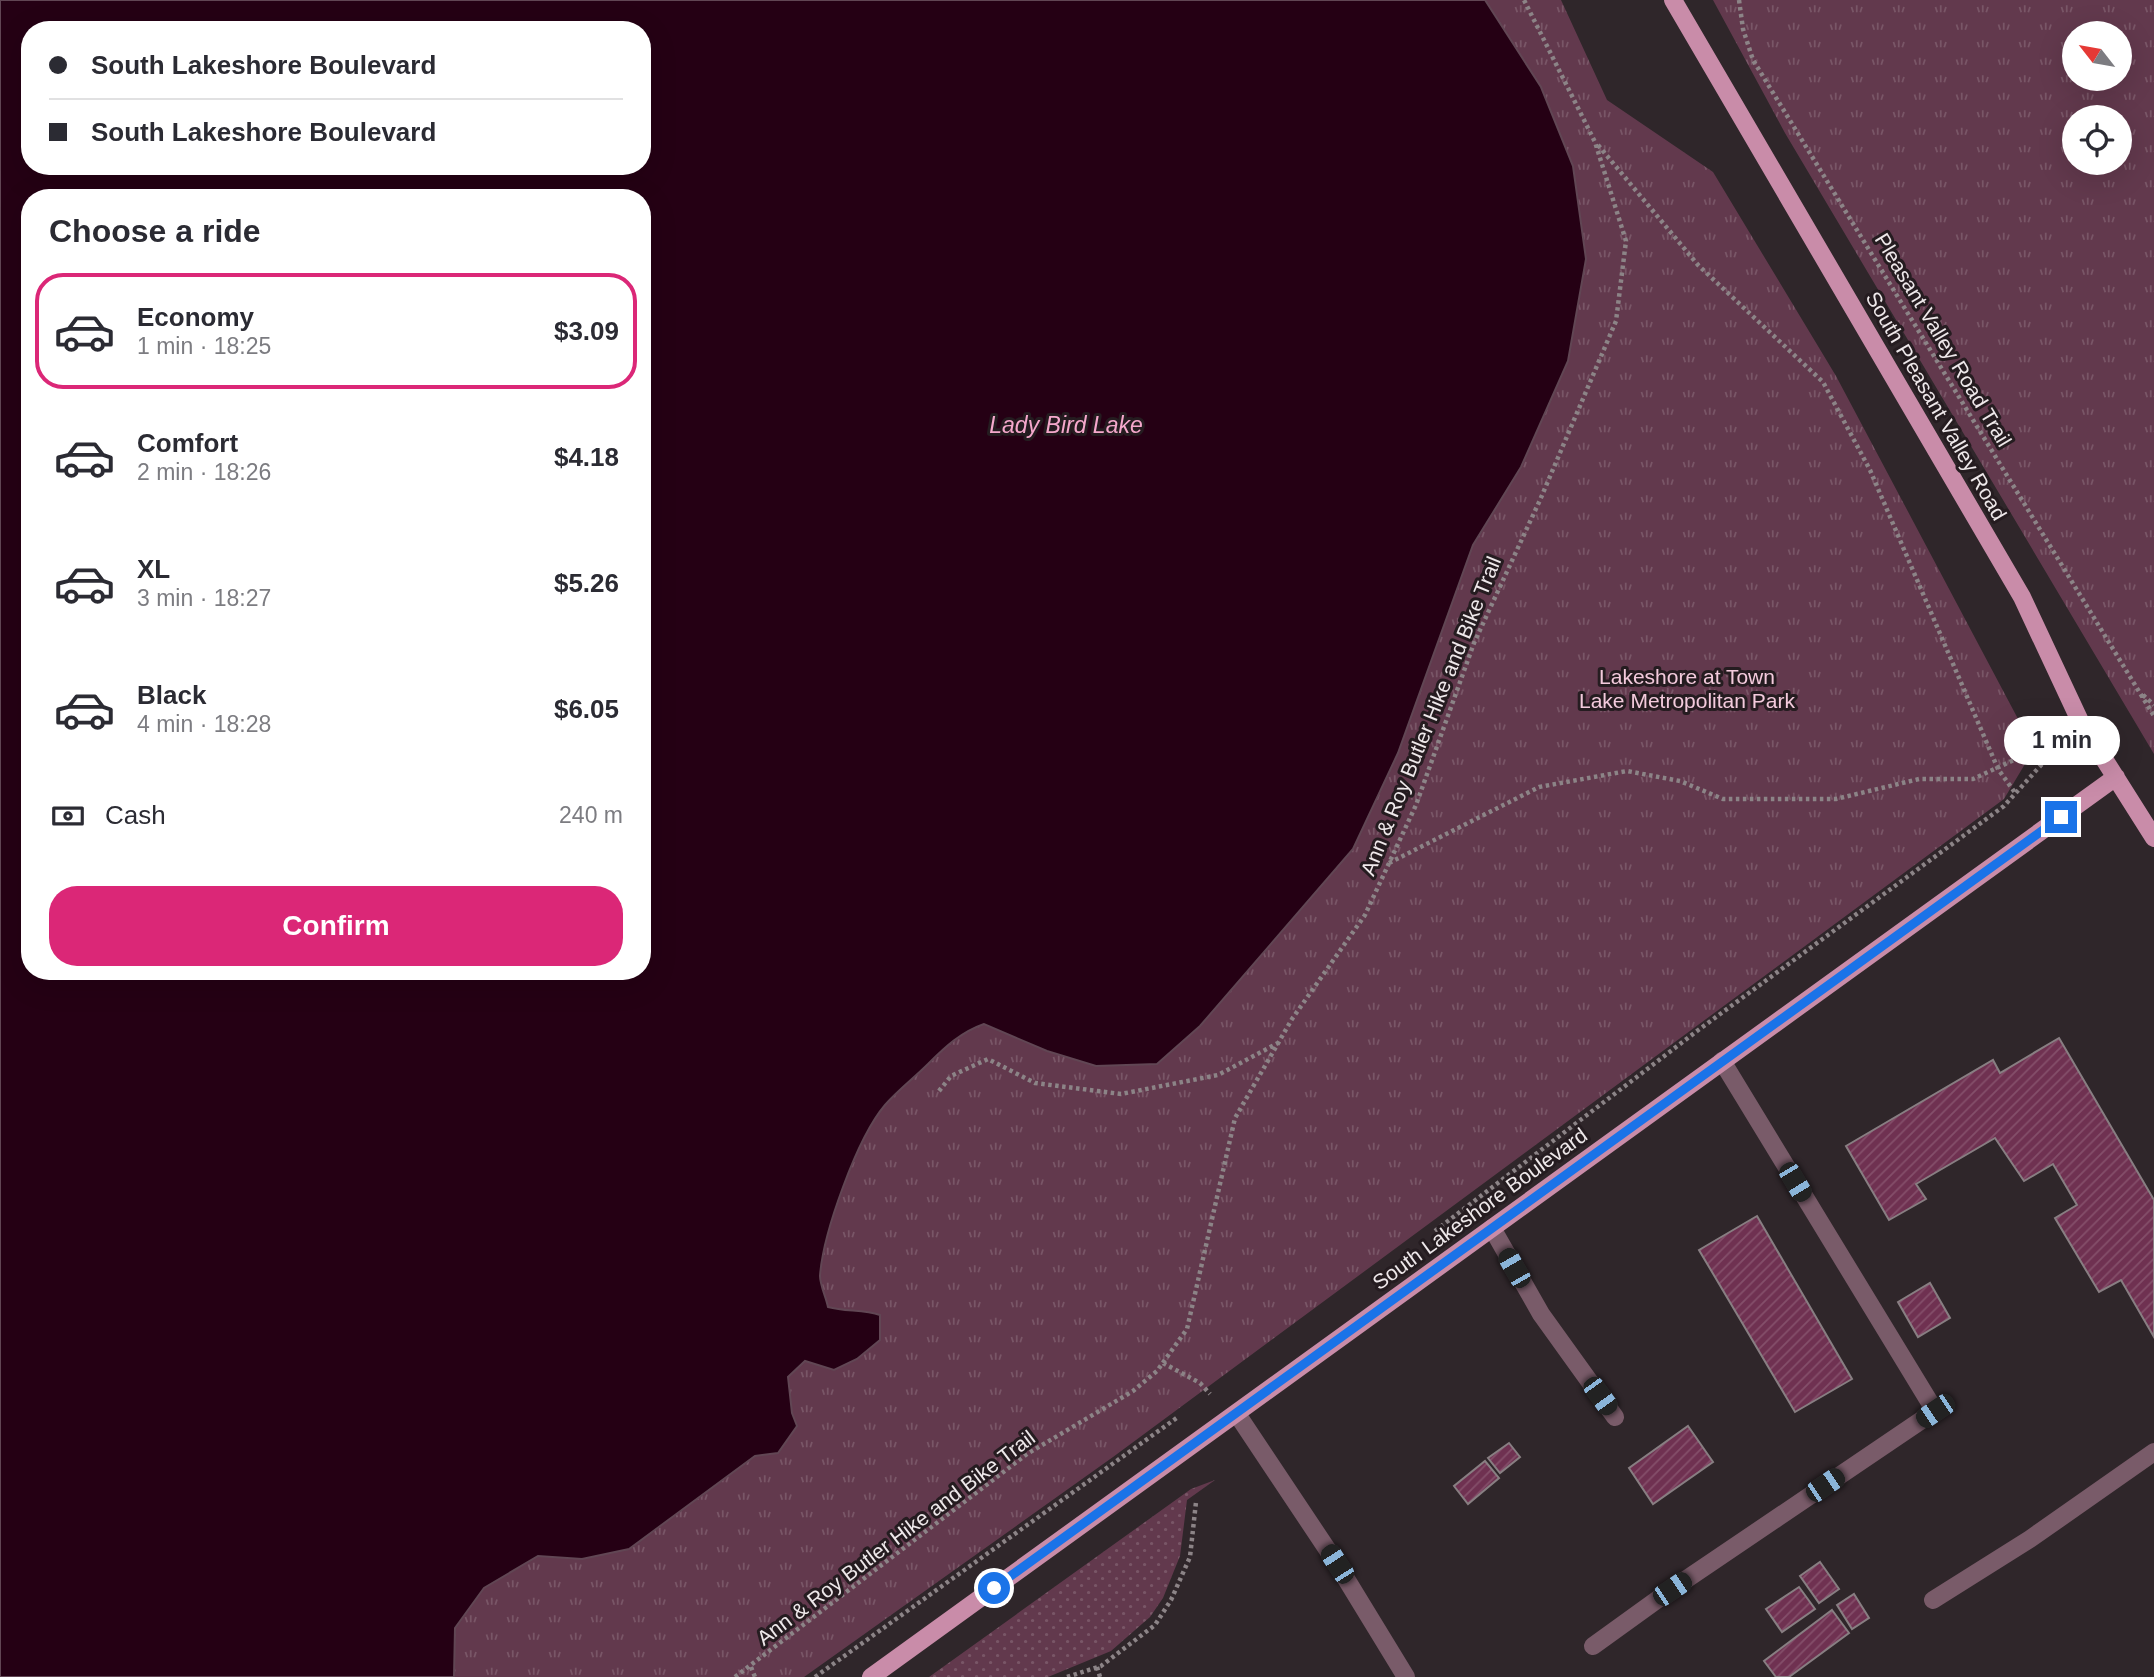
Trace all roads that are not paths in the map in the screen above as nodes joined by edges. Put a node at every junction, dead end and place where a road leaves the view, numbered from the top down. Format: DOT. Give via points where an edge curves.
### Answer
graph roads {
  1 [pos="1673,0"];
  2 [pos="2116,777"];
  3 [pos="2154,838"];
  4 [pos="1722,1061"];
  5 [pos="1492,1228"];
  6 [pos="1237,1414"];
  7 [pos="1615,1417"];
  8 [pos="2154,1452"];
  9 [pos="1933,1600"];
  10 [pos="1593,1646"];
  11 [pos="871,1677"];
  12 [pos="1406,1677"];
  1 -- 2 [label="main road, South Pleasant Valley Road" via="2022,597 2080,721"];
  2 -- 3 [label="main road, South Pleasant Valley Road"];
  2 -- 4 [label="main road, South Lakeshore Boulevard"];
  4 -- 5 [label="main road, South Lakeshore Boulevard"];
  4 -- 10 [label="street" via="1935,1411"];
  5 -- 6 [label="main road, South Lakeshore Boulevard"];
  5 -- 7 [label="street" via="1541,1314"];
  6 -- 11 [label="main road, South Lakeshore Boulevard"];
  6 -- 12 [label="street"];
  8 -- 9 [label="street"];
}
